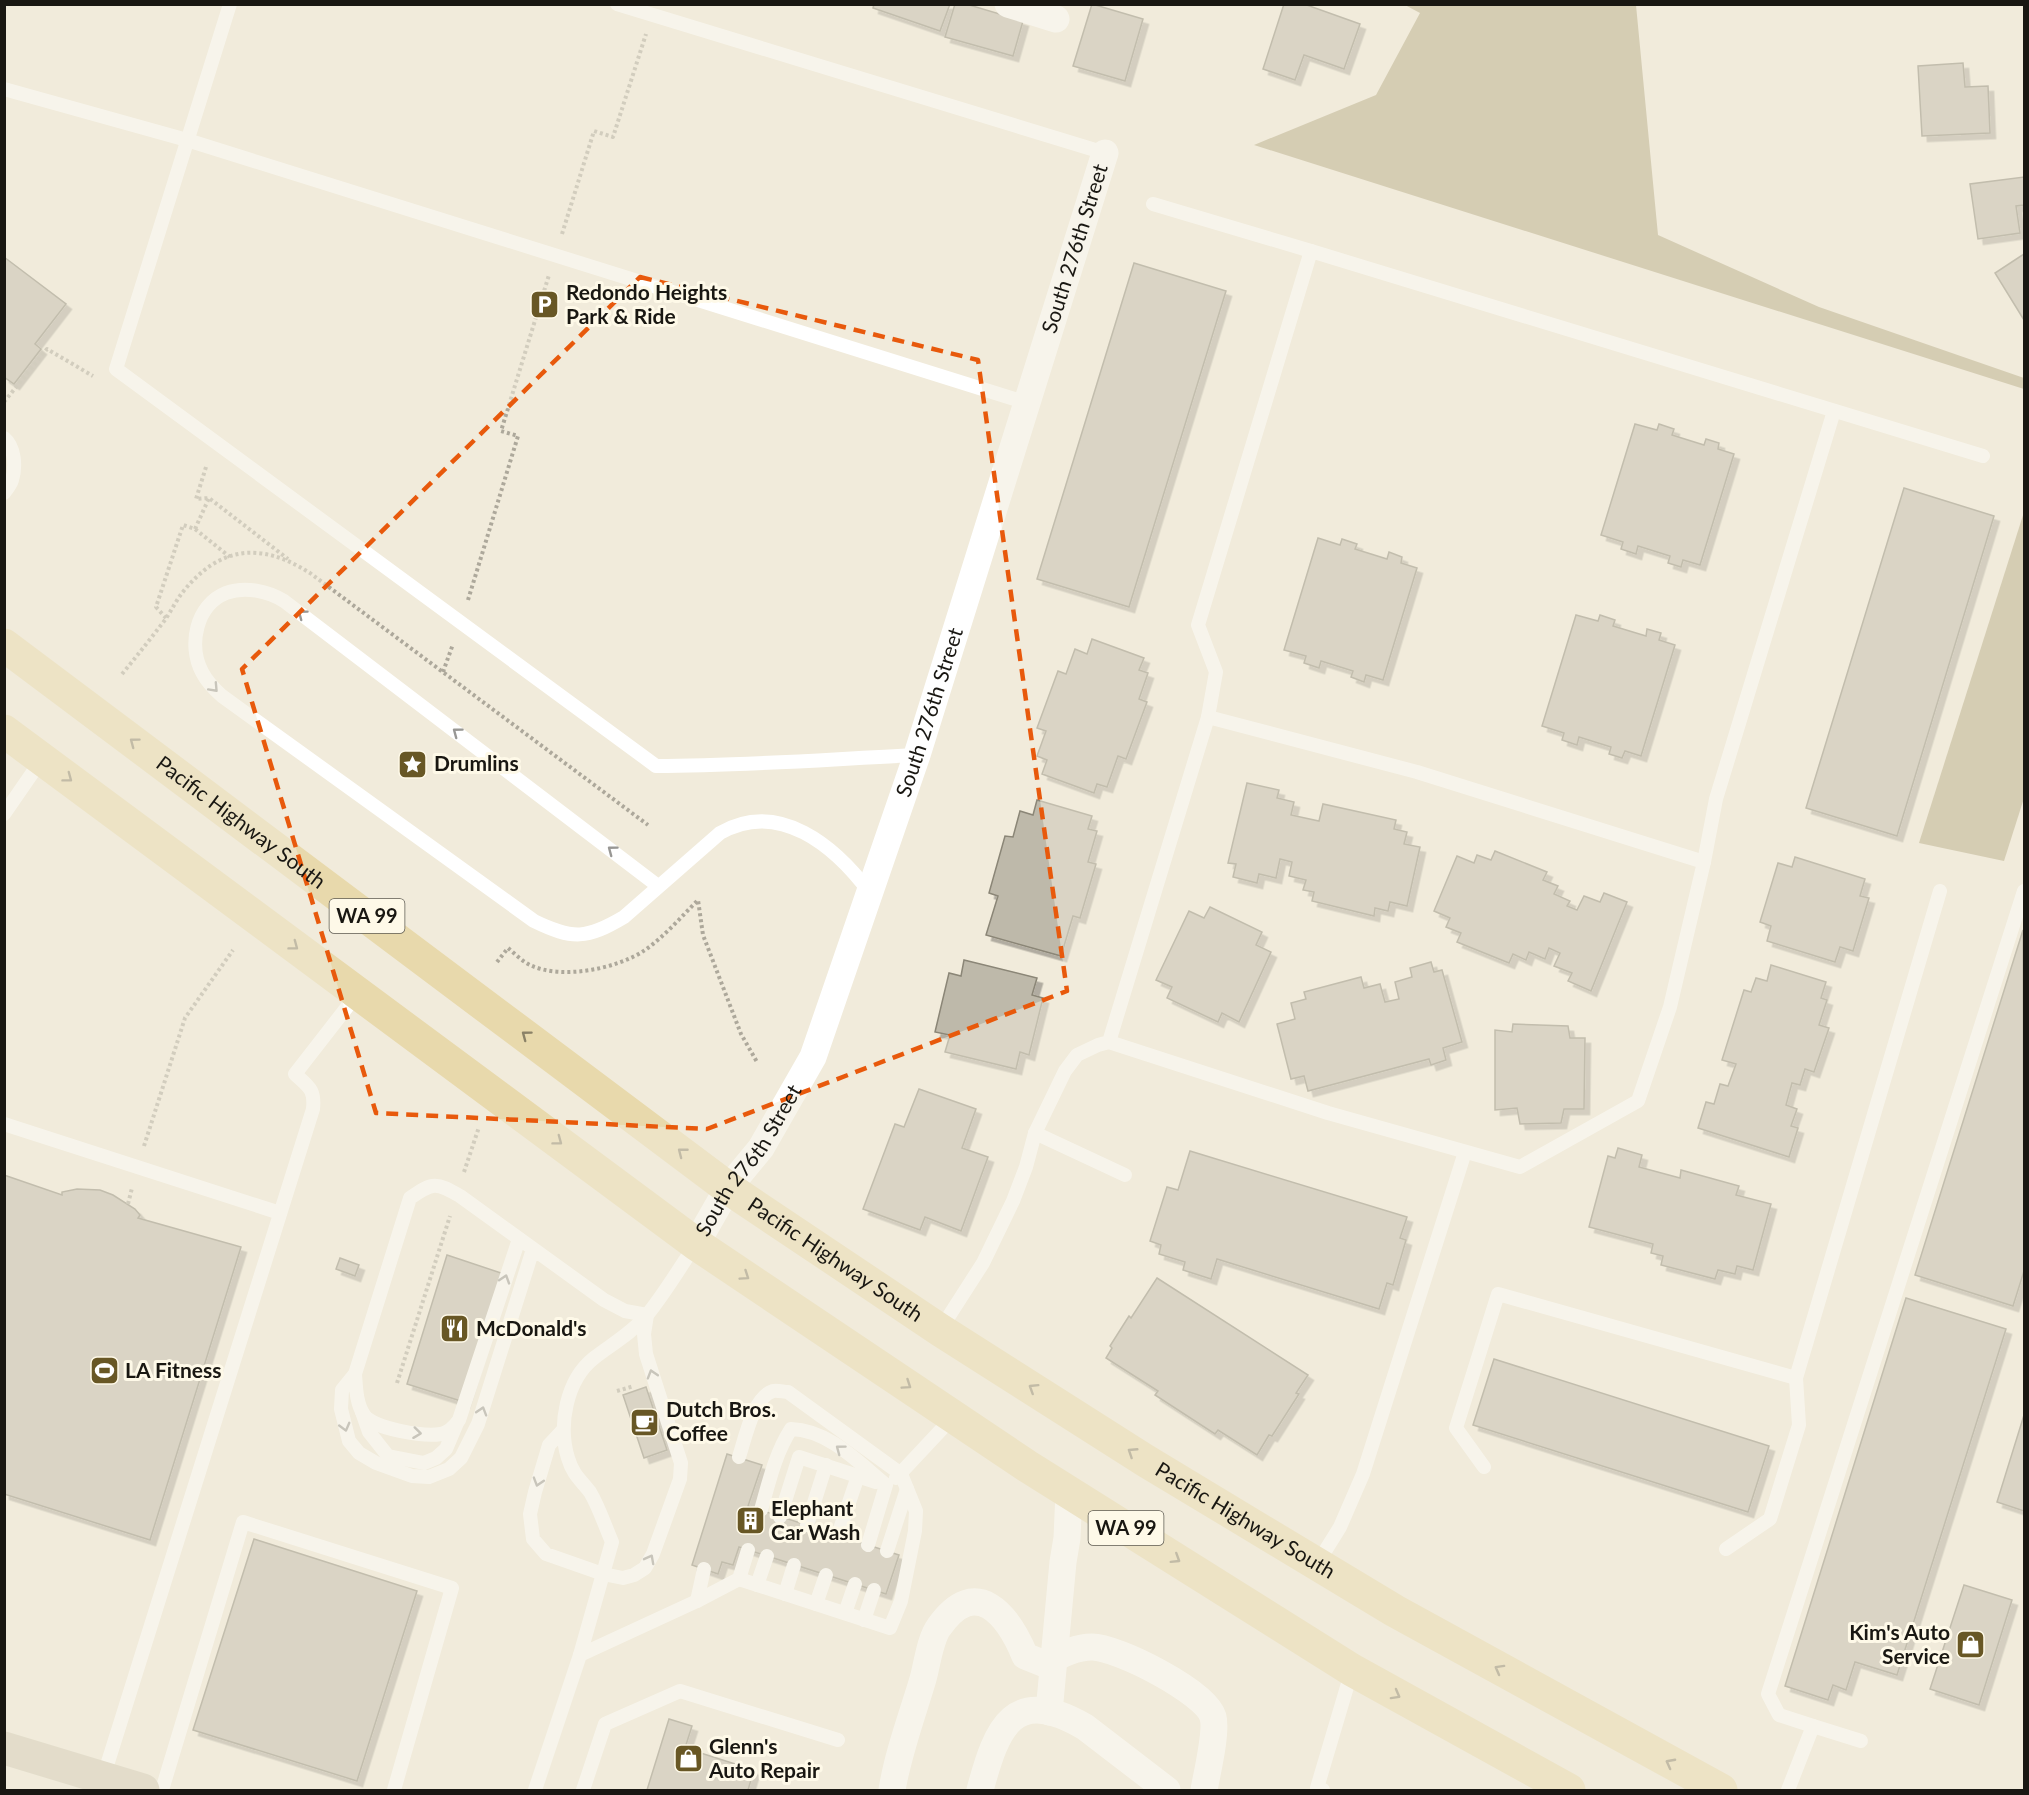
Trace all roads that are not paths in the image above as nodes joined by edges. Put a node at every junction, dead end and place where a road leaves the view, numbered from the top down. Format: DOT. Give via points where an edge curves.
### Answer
graph roads {
  1 [pos="230,4"];
  2 [pos="616,4"];
  3 [pos="1008,4"];
  4 [pos="1056,19"];
  5 [pos="9,91"];
  6 [pos="4,104"];
  7 [pos="187,140"];
  8 [pos="1105,153"];
  9 [pos="1153,204"];
  10 [pos="1311,252"];
  11 [pos="1027,403"];
  12 [pos="1834,411"];
  13 [pos="4,438"];
  14 [pos="1983,456"];
  15 [pos="4,493"];
  16 [pos="4,645"];
  17 [pos="1208,717"];
  18 [pos="4,731"];
  19 [pos="917,755"];
  20 [pos="42,759"];
  21 [pos="4,814"];
  22 [pos="1704,862"];
  23 [pos="658,886"];
  24 [pos="1940,891"];
  25 [pos="2025,891"];
  26 [pos="870,893"];
  27 [pos="358,993"];
  28 [pos="1109,1042"];
  29 [pos="4,1124"];
  30 [pos="1035,1133"];
  31 [pos="1465,1152"];
  32 [pos="1125,1175"];
  33 [pos="728,1188"];
  34 [pos="280,1213"];
  35 [pos="519,1239"];
  36 [pos="696,1244"];
  37 [pos="533,1249"];
  38 [pos="647,1315"];
  39 [pos="940,1330"];
  40 [pos="355,1374"];
  41 [pos="1796,1378"];
  42 [pos="362,1410"];
  43 [pos="954,1416"];
  44 [pos="459,1420"];
  45 [pos="563,1430"];
  46 [pos="739,1457"];
  47 [pos="826,1465"];
  48 [pos="1484,1467"];
  49 [pos="901,1473"];
  50 [pos="858,1476"];
  51 [pos="886,1485"];
  52 [pos="906,1489"];
  53 [pos="1070,1492"];
  54 [pos="761,1510"];
  55 [pos="780,1516"];
  56 [pos="807,1525"];
  57 [pos="838,1535"];
  58 [pos="868,1545"];
  59 [pos="1726,1549"];
  60 [pos="748,1550"];
  61 [pos="886,1551"];
  62 [pos="767,1556"];
  63 [pos="1317,1564"];
  64 [pos="794,1565"];
  65 [pos="704,1569"];
  66 [pos="603,1574"];
  67 [pos="826,1575"];
  68 [pos="739,1580"];
  69 [pos="855,1584"];
  70 [pos="757,1586"];
  71 [pos="874,1590"];
  72 [pos="785,1594"];
  73 [pos="697,1601"];
  74 [pos="816,1604"];
  75 [pos="845,1613"];
  76 [pos="864,1620"];
  77 [pos="580,1655"];
  78 [pos="1054,1658"];
  79 [pos="1352,1670"];
  80 [pos="1049,1712"];
  81 [pos="1813,1726"];
  82 [pos="838,1740"];
  83 [pos="1861,1741"];
  84 [pos="4,1748"];
  85 [pos="102,1778"];
  86 [pos="143,1791"];
  87 [pos="162,1791"];
  88 [pos="394,1791"];
  89 [pos="535,1791"];
  90 [pos="583,1791"];
  91 [pos="892,1791"];
  92 [pos="980,1791"];
  93 [pos="1167,1791"];
  94 [pos="1204,1791"];
  95 [pos="1323,1791"];
  96 [pos="1569,1791"];
  97 [pos="1721,1791"];
  98 [pos="1788,1791"];
  1 -- 7 [label="lane"];
  2 -- 8 [label="lane"];
  3 -- 4 [label="street"];
  5 -- 6 [label="lane"];
  5 -- 7 [label="lane"];
  7 -- 11 [label="lane"];
  7 -- 19 [label="lane" via="116,369 656,766"];
  8 -- 11 [label="street, South 276th Street"];
  9 -- 10 [label="lane"];
  10 -- 12 [label="lane"];
  10 -- 17 [label="lane" via="1198,625 1215,672"];
  11 -- 19 [label="street, South 276th Street"];
  12 -- 14 [label="lane"];
  12 -- 22 [label="lane" via="1716,799"];
  13 -- 15 [label="lane" via="14,457 12,480"];
  33 -- 16 [label="main road, Pacific Highway South / WA 99, one-way"];
  17 -- 22 [label="lane" via="1417,772"];
  17 -- 28 [label="lane"];
  18 -- 20 [label="main road, WA 99"];
  19 -- 26 [label="street, South 276th Street"];
  20 -- 21 [label="lane"];
  20 -- 27 [label="main road, WA 99, one-way"];
  22 -- 31 [label="lane" via="1670,1007 1638,1101 1520,1167"];
  23 -- 23 [label="lane, one-way" via="274,595 234,591 212,602 203,614 196,628 196,656 216,690 534,921 554,931 585,935 624,917"];
  23 -- 26 [label="lane" via="720,833 733,825 759,821 785,825 824,843 854,871"];
  24 -- 41 [label="lane"];
  25 -- 81 [label="lane" via="1768,1694 1779,1715"];
  26 -- 33 [label="street, South 276th Street" via="813,1057 761,1148"];
  27 -- 34 [label="lane" via="295,1074 311,1089 313,1109"];
  27 -- 36 [label="main road, WA 99, one-way"];
  28 -- 30 [label="lane" via="1077,1055 1054,1091"];
  28 -- 31 [label="lane" via="1328,1113"];
  29 -- 34 [label="lane"];
  30 -- 32 [label="lane"];
  30 -- 39 [label="lane" via="1013,1200 983,1263"];
  31 -- 63 [label="lane" via="1363,1474 1340,1527"];
  33 -- 36 [label="street, South 276th Street"];
  33 -- 39 [label="main road, Pacific Highway South / WA 99"];
  34 -- 85 [label="lane"];
  35 -- 37 [label="lane"];
  35 -- 40 [label="lane" via="442,1185 426,1186 410,1198"];
  44 -- 35 [label="lane, one-way"];
  36 -- 38 [label="lane"];
  36 -- 43 [label="main road, WA 99, one-way"];
  37 -- 38 [label="lane" via="604,1300 625,1311"];
  40 -- 37 [label="lane, one-way" via="342,1390 341,1409 349,1441 359,1453 412,1476 429,1477 449,1469 461,1458 478,1424"];
  38 -- 45 [label="lane" via="578,1376"];
  66 -- 38 [label="lane, one-way" via="623,1578 645,1568 680,1479 681,1463 646,1354"];
  63 -- 39 [label="main road, Pacific Highway South / WA 99, one-way"];
  40 -- 42 [label="lane"];
  41 -- 48 [label="lane" via="1498,1294 1456,1428"];
  41 -- 59 [label="lane" via="1799,1425 1770,1519"];
  42 -- 44 [label="lane, one-way" via="369,1420 413,1433 442,1434"];
  42 -- 44 [label="lane" via="369,1432 388,1456 424,1463 446,1449"];
  43 -- 49 [label="lane"];
  43 -- 53 [label="main road, WA 99"];
  45 -- 66 [label="lane" via="568,1460 578,1480 590,1492 612,1542"];
  45 -- 66 [label="lane, one-way" via="549,1445 535,1492 530,1514 533,1539 546,1554"];
  46 -- 49 [label="lane" via="755,1407 774,1391 788,1392"];
  47 -- 50 [label="lane"];
  47 -- 55 [label="lane" via="799,1457"];
  47 -- 56 [label="lane"];
  49 -- 51 [label="lane"];
  49 -- 52 [label="lane"];
  50 -- 51 [label="lane"];
  50 -- 57 [label="lane"];
  51 -- 54 [label="lane, one-way" via="820,1435 791,1429 774,1462"];
  51 -- 58 [label="lane"];
  52 -- 61 [label="lane"];
  52 -- 76 [label="lane" via="916,1511 901,1601 890,1628"];
  53 -- 78 [label="street"];
  53 -- 79 [label="main road, WA 99, one-way"];
  60 -- 68 [label="lane"];
  62 -- 70 [label="lane"];
  97 -- 63 [label="main road, Pacific Highway South / WA 99, one-way" via="1413,1622"];
  64 -- 72 [label="lane"];
  65 -- 73 [label="lane"];
  66 -- 77 [label="lane"];
  67 -- 74 [label="lane"];
  68 -- 70 [label="lane"];
  68 -- 73 [label="lane"];
  69 -- 75 [label="lane"];
  70 -- 72 [label="lane"];
  71 -- 76 [label="lane"];
  72 -- 74 [label="lane"];
  73 -- 77 [label="lane"];
  74 -- 75 [label="lane"];
  75 -- 76 [label="lane"];
  77 -- 89 [label="lane"];
  78 -- 80 [label="street"];
  78 -- 91 [label="street" via="1045,1664 1025,1656 1016,1632 983,1601 965,1603 950,1614 937,1628"];
  78 -- 94 [label="street" via="1077,1648 1108,1650 1187,1689 1213,1717"];
  79 -- 95 [label="lane" via="1317,1788"];
  79 -- 96 [label="main road, WA 99, one-way"];
  80 -- 92 [label="street" via="1034,1709 1016,1715 1005,1726 993,1745"];
  80 -- 93 [label="street" via="1085,1727"];
  81 -- 83 [label="lane"];
  81 -- 98 [label="lane"];
  82 -- 90 [label="lane" via="680,1691 605,1724"];
  84 -- 85 [label="main road"];
  85 -- 86 [label="main road"];
  87 -- 88 [label="lane" via="243,1522 452,1588"];
}
